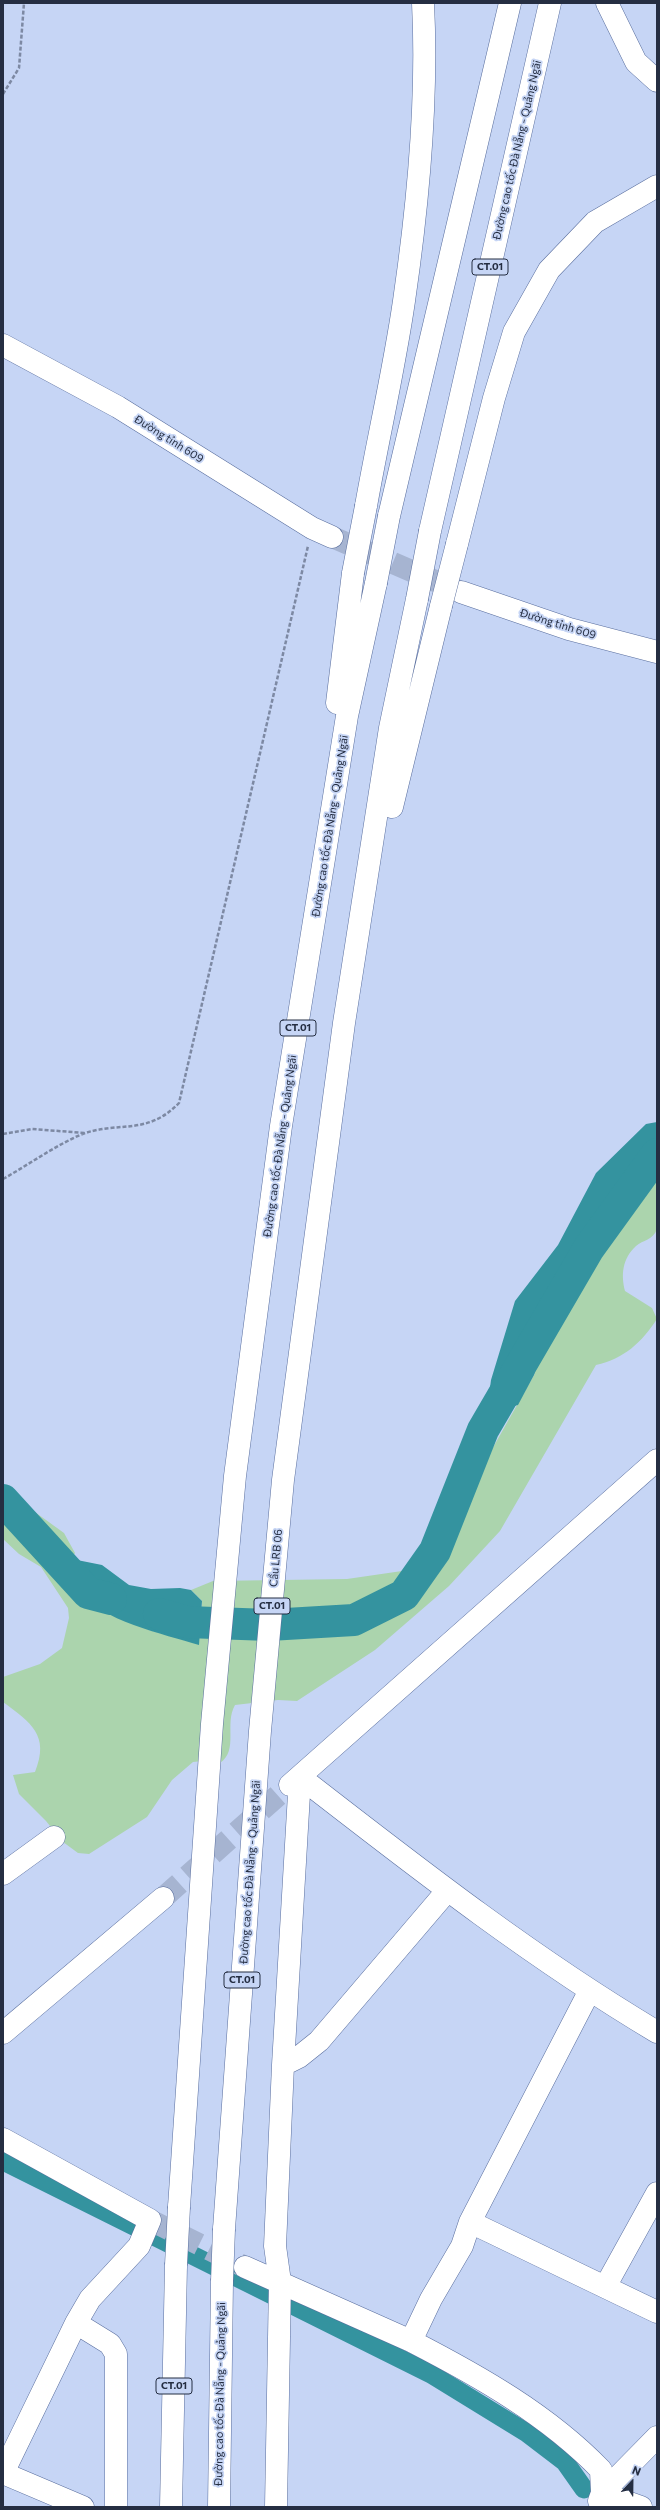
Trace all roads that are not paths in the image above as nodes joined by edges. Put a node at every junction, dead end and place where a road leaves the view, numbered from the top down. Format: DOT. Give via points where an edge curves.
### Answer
graph roads {
  1 [pos="423,3"];
  2 [pos="510,3"];
  3 [pos="550,3"];
  4 [pos="607,3"];
  5 [pos="657,81"];
  6 [pos="657,186"];
  7 [pos="3,345"];
  8 [pos="332,537"];
  9 [pos="461,592"];
  10 [pos="657,652"];
  11 [pos="300,1018"];
  12 [pos="344,1023"];
  13 [pos="657,1460"];
  14 [pos="260,1731"];
  15 [pos="292,1784"];
  16 [pos="54,1838"];
  17 [pos="3,1874"];
  18 [pos="448,1891"];
  19 [pos="163,1898"];
  20 [pos="589,1992"];
  21 [pos="657,2032"];
  22 [pos="3,2033"];
  23 [pos="283,2065"];
  24 [pos="3,2139"];
  25 [pos="657,2194"];
  26 [pos="470,2222"];
  27 [pos="245,2267"];
  28 [pos="280,2284"];
  29 [pos="605,2287"];
  30 [pos="657,2312"];
  31 [pos="76,2323"];
  32 [pos="412,2341"];
  33 [pos="657,2437"];
  34 [pos="3,2473"];
  35 [pos="600,2500"];
  36 [pos="83,2507"];
  37 [pos="116,2507"];
  38 [pos="171,2507"];
  39 [pos="219,2507"];
  40 [pos="276,2507"];
  41 [pos="641,2507"];
  1 -- 11 [label="main road, bridge" via="425,40 419,168 405,294 353,573"];
  2 -- 11 [label="main road, Đường cao tốc Đà Nẵng - Quảng Ngãi / CT.01, bridge" via="389,516 348,716"];
  3 -- 12 [label="main road, Đường cao tốc Đà Nẵng - Quảng Ngãi / CT.01, bridge" via="430,531 390,728"];
  4 -- 5 [label="main road" via="636,62"];
  6 -- 12 [label="main road, bridge" via="595,222 550,270 514,332 494,398 408,736"];
  7 -- 8 [label="main road, Đường tỉnh 609" via="118,408 312,528"];
  9 -- 10 [label="main road, Đường tỉnh 609" via="570,629"];
  11 -- 38 [label="main road, Đường cao tốc Đà Nẵng - Quảng Ngãi / CT.01, bridge" via="281,1126 235,1476 212,1724 179,2207"];
  12 -- 14 [label="main road, Cầu LRB 06 / CT.01" via="284,1480"];
  13 -- 15 [label="main road"];
  14 -- 39 [label="main road, Đường cao tốc Đà Nẵng - Quảng Ngãi / CT.01, bridge" via="224,2229"];
  15 -- 18 [label="main road"];
  15 -- 23 [label="main road"];
  16 -- 17 [label="main road"];
  18 -- 20 [label="main road"];
  18 -- 23 [label="main road" via="319,2041"];
  19 -- 22 [label="main road"];
  20 -- 21 [label="main road"];
  20 -- 26 [label="main road"];
  23 -- 28 [label="main road" via="275,2246"];
  24 -- 31 [label="main road" via="150,2220 142,2239 90,2299"];
  25 -- 29 [label="main road"];
  26 -- 29 [label="main road"];
  26 -- 32 [label="main road" via="462,2246 431,2299"];
  27 -- 28 [label="main road"];
  28 -- 32 [label="main road"];
  28 -- 40 [label="main road"];
  29 -- 30 [label="main road"];
  31 -- 34 [label="main road"];
  31 -- 37 [label="main road" via="110,2344 116,2354"];
  32 -- 35 [label="main road" via="459,2365 520,2403 574,2444 601,2470"];
  33 -- 35 [label="main road"];
  34 -- 36 [label="main road"];
  35 -- 41 [label="main road"];
}
